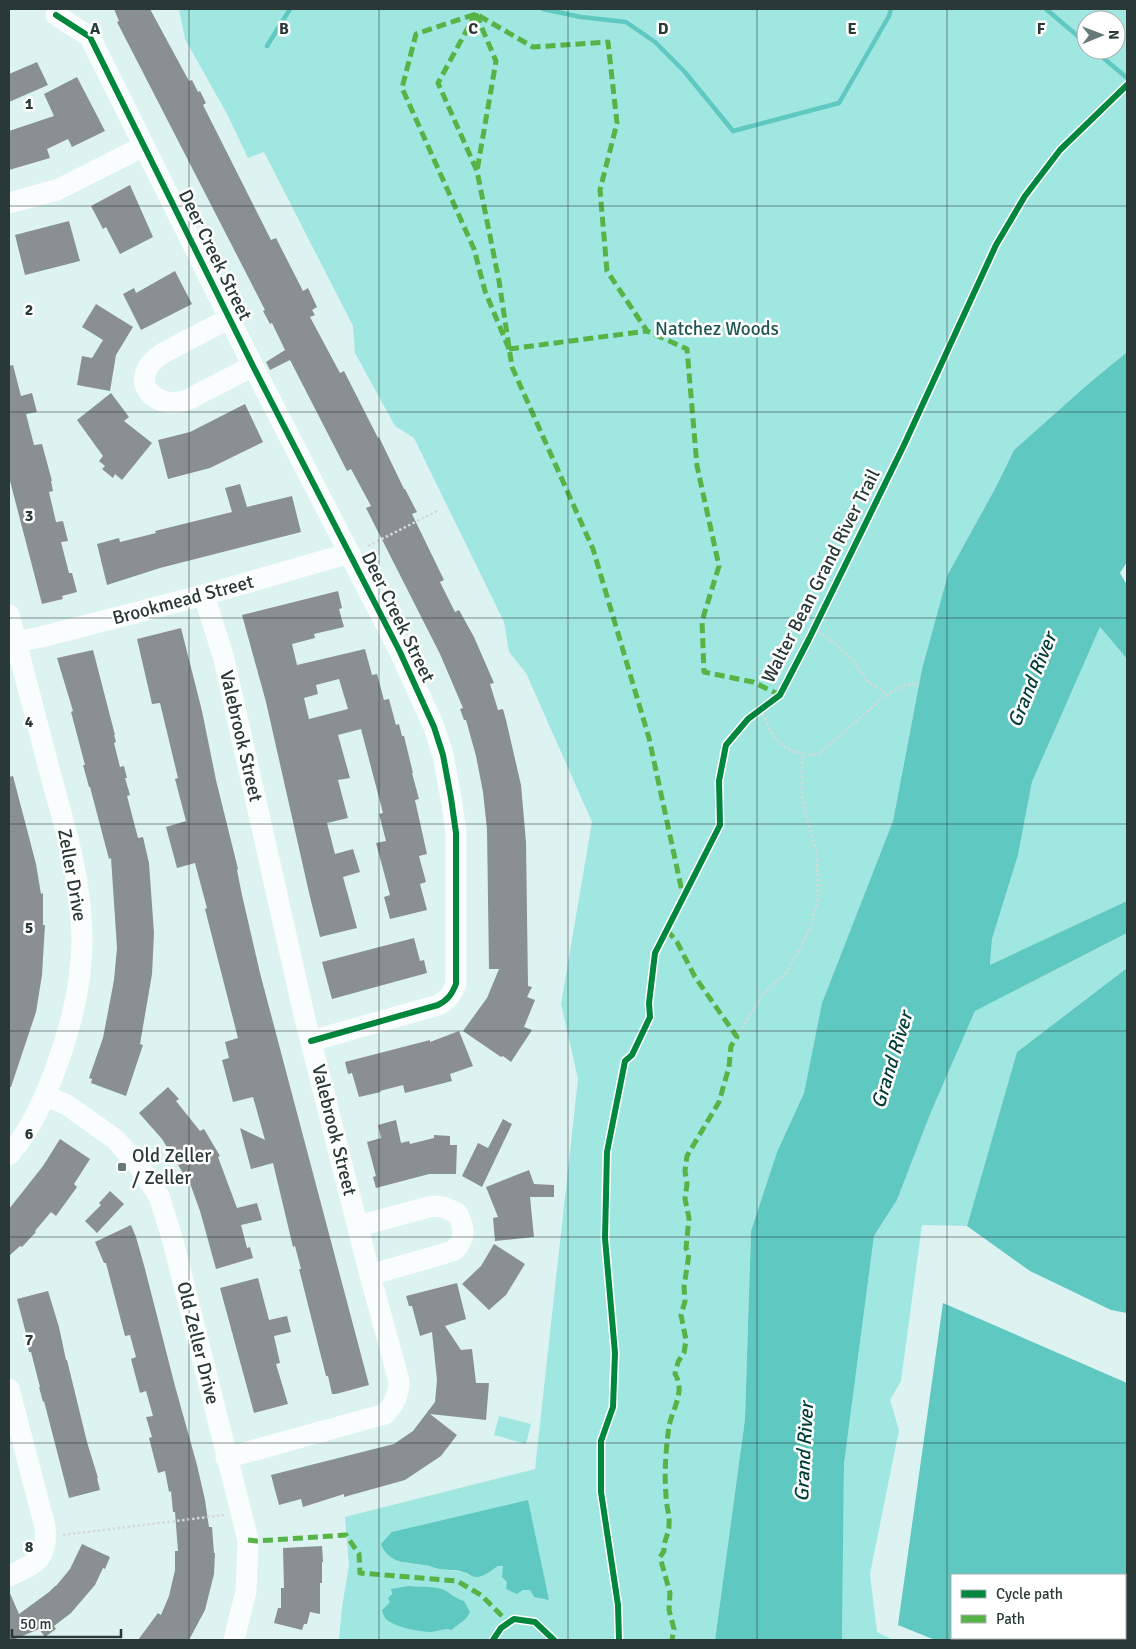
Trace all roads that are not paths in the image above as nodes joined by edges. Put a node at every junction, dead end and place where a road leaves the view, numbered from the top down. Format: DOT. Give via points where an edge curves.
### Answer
graph roads {
  1 [pos="56,14"];
  2 [pos="144,146"];
  3 [pos="9,203"];
  4 [pos="230,318"];
  5 [pos="253,366"];
  6 [pos="359,550"];
  7 [pos="204,595"];
  8 [pos="9,615"];
  9 [pos="16,642"];
  10 [pos="311,1041"];
  11 [pos="46,1096"];
  12 [pos="9,1155"];
  13 [pos="358,1226"];
  14 [pos="370,1275"];
  15 [pos="9,1389"];
  16 [pos="226,1458"];
  17 [pos="9,1576"];
  18 [pos="234,1640"];
  1 -- 2 [label="street, Deer Creek Street" via="90,37"];
  2 -- 3 [label="street" via="57,190"];
  2 -- 4 [label="street, Deer Creek Street"];
  4 -- 5 [label="street, Deer Creek Street"];
  4 -- 5 [label="street" via="154,360 146,370 144,380 148,391 168,404 183,402"];
  5 -- 6 [label="street, Deer Creek Street"];
  6 -- 7 [label="street, Brookmead Street"];
  6 -- 10 [label="street, Deer Creek Street" via="443,755 456,833 456,984 450,996 438,1005"];
  7 -- 9 [label="street, Brookmead Street"];
  7 -- 10 [label="street, Valebrook Street" via="224,658"];
  8 -- 9 [label="street, Zeller Drive"];
  9 -- 11 [label="street, Zeller Drive" via="72,853 80,895 82,940 78,987 68,1033"];
  10 -- 13 [label="street, Valebrook Street"];
  11 -- 12 [label="street, Zeller Drive" via="29,1128"];
  11 -- 16 [label="street, Old Zeller Drive" via="66,1105 116,1138 158,1196 173,1241"];
  13 -- 14 [label="street, Valebrook Street"];
  13 -- 14 [label="street" via="433,1206 457,1213 463,1226 462,1240 453,1251"];
  14 -- 16 [label="street, Valebrook Street" via="400,1380 391,1408 385,1414"];
  15 -- 17 [label="street" via="46,1540 44,1552 30,1566"];
  16 -- 18 [label="street, Old Zeller Drive" via="248,1540 246,1591"];
}
